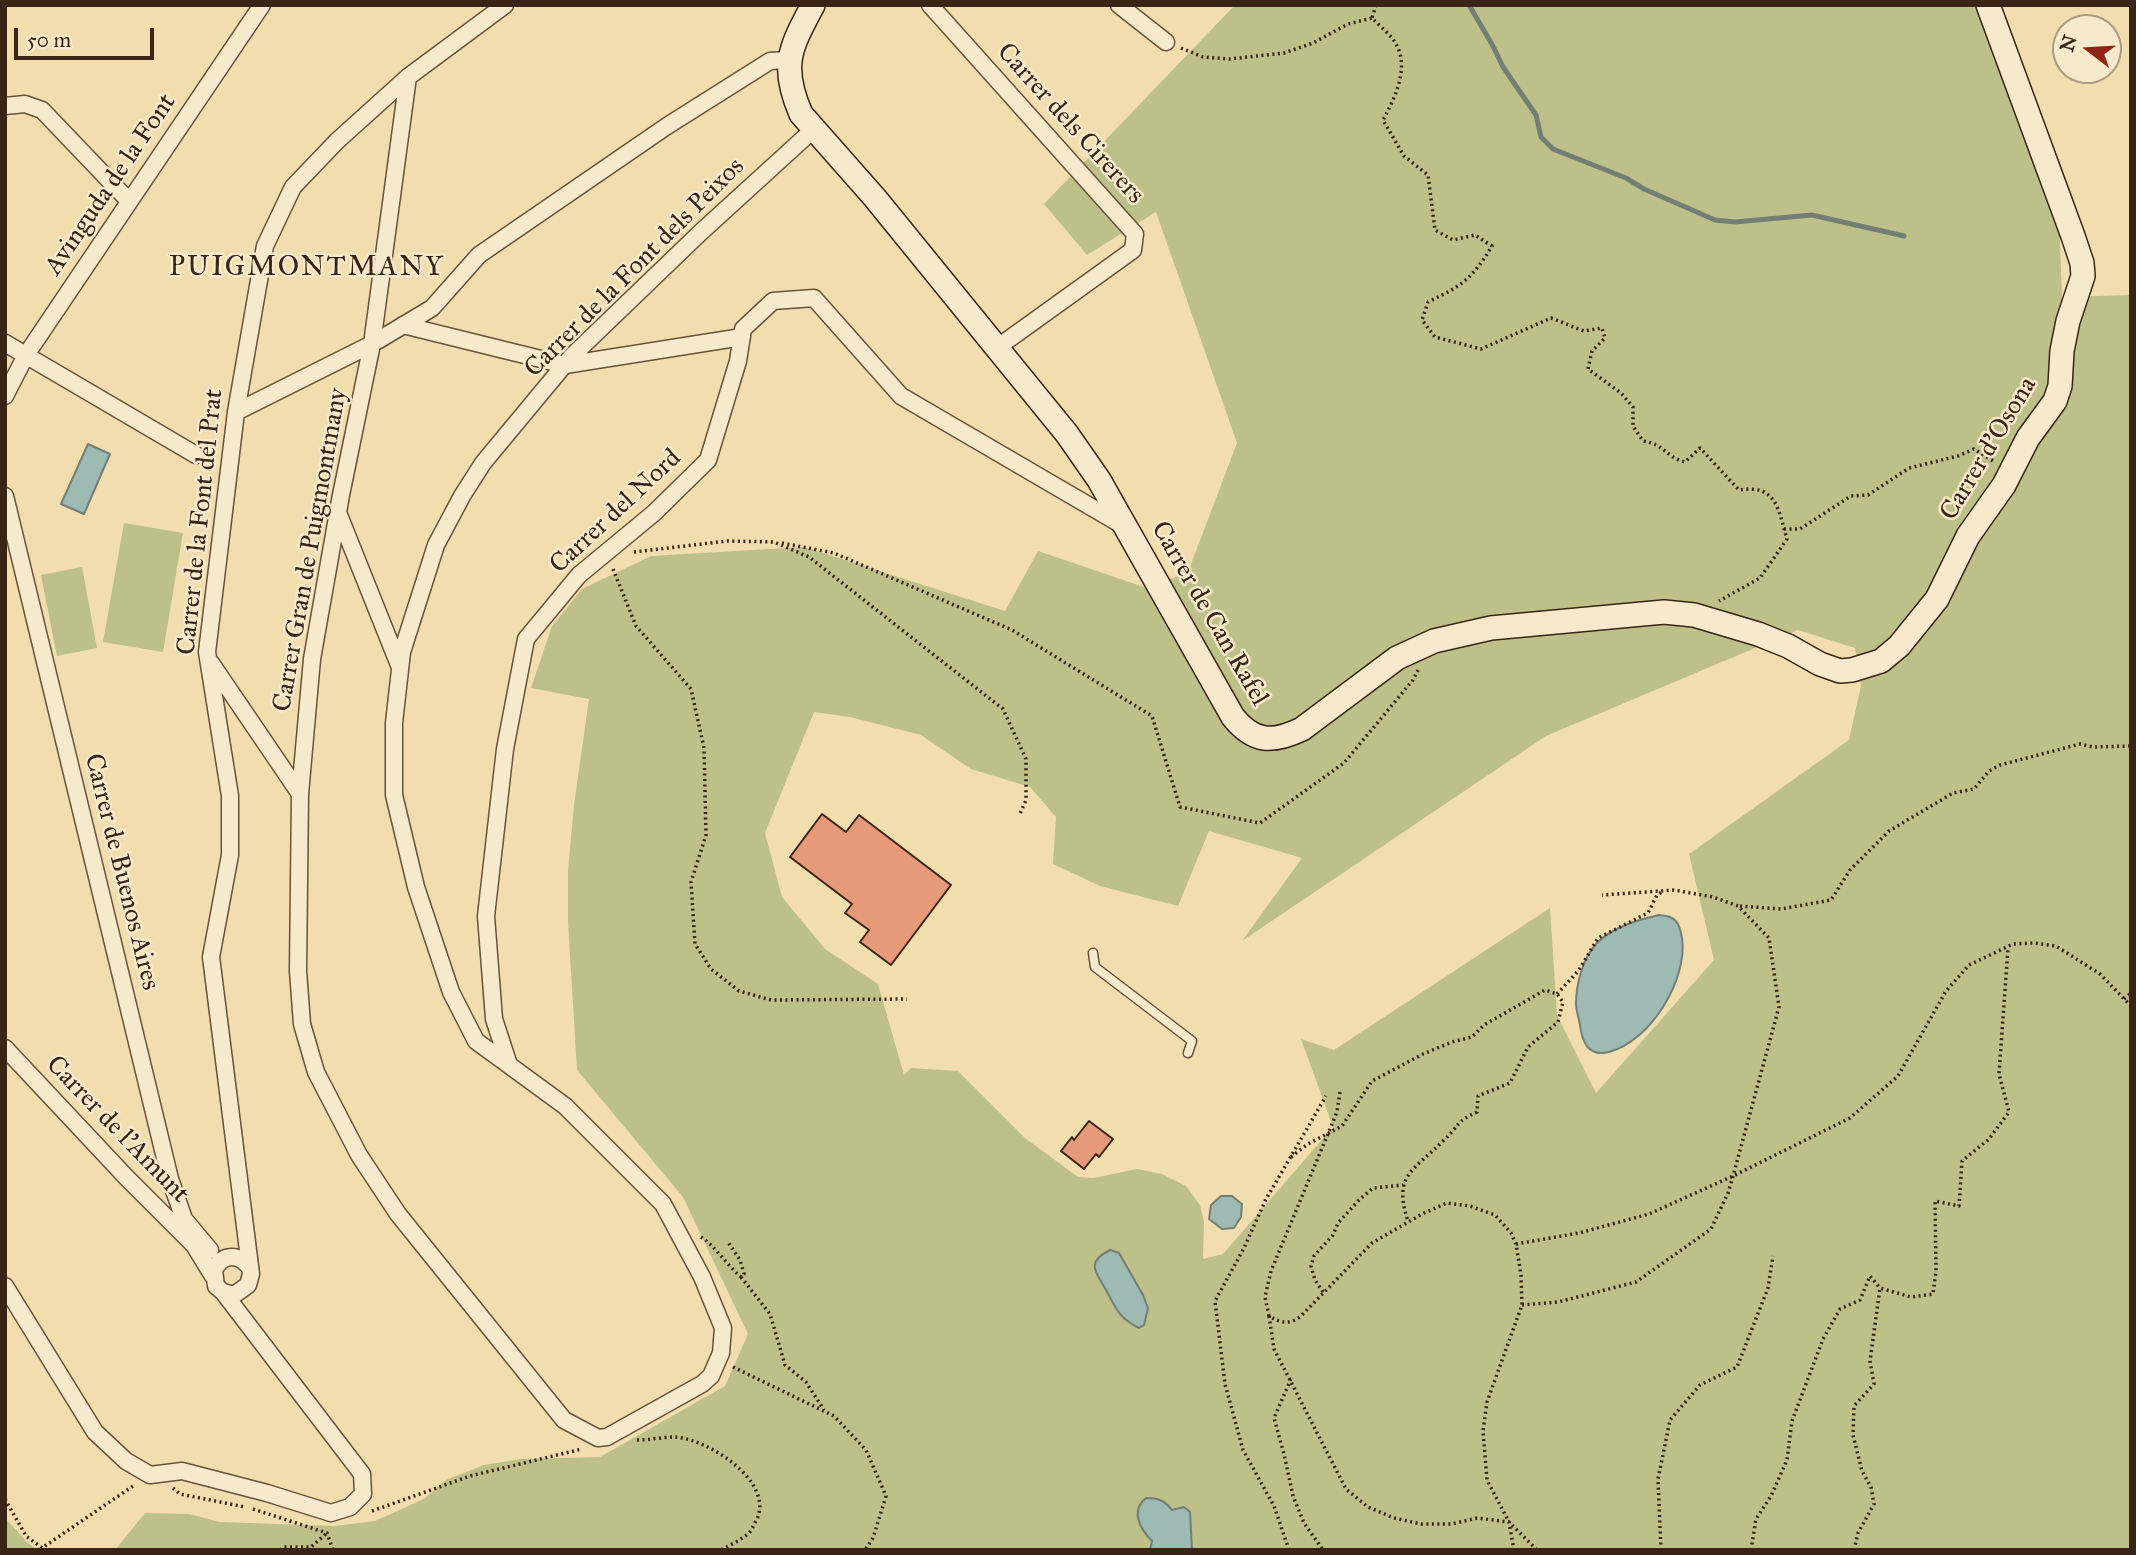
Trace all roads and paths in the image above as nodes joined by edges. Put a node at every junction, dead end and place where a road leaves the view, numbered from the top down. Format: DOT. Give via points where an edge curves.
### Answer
graph roads {
  1 [pos="262,5"];
  2 [pos="505,5"];
  3 [pos="813,5"];
  4 [pos="930,5"];
  5 [pos="1119,5"];
  6 [pos="1376,5"];
  7 [pos="1988,5"];
  8 [pos="1372,18"];
  9 [pos="1166,42"];
  10 [pos="789,60"];
  11 [pos="408,77"];
  12 [pos="5,106"];
  13 [pos="814,129"];
  14 [pos="129,201"];
  15 [pos="403,325"];
  16 [pos="742,337"];
  17 [pos="5,343"];
  18 [pos="372,344"];
  19 [pos="998,346"];
  20 [pos="26,355"];
  21 [pos="565,365"];
  22 [pos="5,396"];
  23 [pos="236,412"];
  24 [pos="196,455"];
  25 [pos="2010,474"];
  26 [pos="5,496"];
  27 [pos="339,514"];
  28 [pos="1126,527"];
  29 [pos="1784,529"];
  30 [pos="774,542"];
  31 [pos="607,554"];
  32 [pos="1694,615"];
  33 [pos="1434,641"];
  34 [pos="208,657"];
  35 [pos="399,665"];
  36 [pos="1840,671"];
  37 [pos="2131,746"];
  38 [pos="300,794"];
  39 [pos="1018,816"];
  40 [pos="1663,891"];
  41 [pos="1602,895"];
  42 [pos="1738,906"];
  43 [pos="2008,948"];
  44 [pos="1093,953"];
  45 [pos="2131,993"];
  46 [pos="1557,994"];
  47 [pos="907,999"];
  48 [pos="2124,999"];
  49 [pos="2131,1006"];
  50 [pos="5,1048"];
  51 [pos="1188,1053"];
  52 [pos="509,1065"];
  53 [pos="1340,1092"];
  54 [pos="1326,1096"];
  55 [pos="1328,1135"];
  56 [pos="1291,1157"];
  57 [pos="1734,1176"];
  58 [pos="1403,1185"];
  59 [pos="1408,1222"];
  60 [pos="245,1229"];
  61 [pos="698,1235"];
  62 [pos="728,1242"];
  63 [pos="1516,1244"];
  64 [pos="217,1253"];
  65 [pos="1773,1256"];
  66 [pos="250,1268"];
  67 [pos="213,1276"];
  68 [pos="741,1278"];
  69 [pos="248,1285"];
  70 [pos="5,1286"];
  71 [pos="1880,1288"];
  72 [pos="1323,1292"];
  73 [pos="223,1293"];
  74 [pos="1522,1306"];
  75 [pos="1269,1316"];
  76 [pos="249,1324"];
  77 [pos="718,1361"];
  78 [pos="1291,1379"];
  79 [pos="825,1412"];
  80 [pos="598,1438"];
  81 [pos="155,1474"];
  82 [pos="5,1499"];
  83 [pos="350,1507"];
  84 [pos="1509,1522"];
  85 [pos="327,1533"];
  86 [pos="1291,1549"];
  87 [pos="280,1550"];
  88 [pos="333,1550"];
  89 [pos="721,1550"];
  90 [pos="865,1550"];
  91 [pos="1323,1550"];
  92 [pos="1514,1550"];
  93 [pos="1537,1550"];
  94 [pos="1661,1550"];
  95 [pos="1751,1550"];
  96 [pos="1854,1550"];
  1 -- 14 [label="street, Avinguda de la Font"];
  2 -- 11 [label="street, Carrer de la Font del Prat"];
  3 -- 10 [label="street, Carrer de Can Rafel"];
  4 -- 19 [label="street, Carrer dels Cirerers" via="1135,234 1133,250"];
  5 -- 9 [label="street"];
  6 -- 8 [label="path"];
  7 -- 25 [label="street, Carrer d'Osona" via="2073,236 2083,276 2068,321 2055,401 2028,438"];
  8 -- 9 [label="path" via="1348,24 1304,46 1261,56 1203,57"];
  8 -- 29 [label="path" via="1393,39 1402,58 1397,93 1383,120 1404,156 1428,175 1436,230 1453,240 1475,235 1492,246 1460,286 1428,302 1422,320 1435,337 1481,349 1550,318 1584,331 1602,328 1605,338 1592,351 1588,369 1633,407 1633,426 1643,441 1659,444 1672,458 1685,462 1700,448 1739,490 1755,487 1769,492"];
  10 -- 13 [label="street, Carrer de Can Rafel" via="794,97"];
  10 -- 15 [label="street, Carrer Gran de Puigmontmany" via="769,61 479,255 432,308"];
  11 -- 18 [label="street"];
  11 -- 23 [label="street, Carrer de la Font del Prat" via="293,187 265,246"];
  12 -- 14 [label="street" via="25,104 42,110"];
  13 -- 19 [label="street, Carrer de Can Rafel"];
  13 -- 21 [label="street, Carrer de la Font dels Peixos"];
  14 -- 20 [label="street, Avinguda de la Font"];
  15 -- 18 [label="street, Carrer Gran de Puigmontmany"];
  15 -- 21 [label="street"];
  16 -- 21 [label="street"];
  16 -- 28 [label="street, Carrer del Nord" via="743,329 773,301 814,298 901,396"];
  16 -- 31 [label="street, Carrer del Nord" via="708,460"];
  17 -- 20 [label="street"];
  18 -- 23 [label="street, Carrer Gran de Puigmontmany"];
  18 -- 27 [label="street, Carrer Gran de Puigmontmany"];
  19 -- 28 [label="street, Carrer de Can Rafel" via="1067,434"];
  20 -- 22 [label="street, Avinguda de la Font"];
  20 -- 24 [label="street"];
  21 -- 35 [label="street, Carrer de la Font dels Peixos" via="462,496 436,545"];
  23 -- 34 [label="street, Carrer de la Font del Prat"];
  25 -- 29 [label="path" via="1974,449 1909,468 1868,495 1851,496 1800,529"];
  25 -- 36 [label="street, Carrer d'Osona" via="1968,536 1937,599 1899,646 1881,661"];
  26 -- 64 [label="street, Carrer de Buenos Aires" via="170,1179 184,1219"];
  27 -- 35 [label="street"];
  27 -- 38 [label="street, Carrer Gran de Puigmontmany" via="313,659"];
  28 -- 33 [label="street, Carrer de Can Rafel" via="1219,695 1242,728 1255,736 1272,740 1302,729 1397,659"];
  29 -- 32 [label="path" via="1787,539 1760,578"];
  30 -- 31 [label="path" via="727,541"];
  30 -- 33 [label="path" via="834,553 1012,630 1152,716 1180,807 1261,824 1344,764 1413,680"];
  30 -- 39 [label="path" via="809,556 1003,709 1026,759 1026,800"];
  31 -- 47 [label="path" via="635,626 691,689 705,748 706,835 691,881 695,944 711,969 739,990 771,1000"];
  31 -- 52 [label="street, Carrer del Nord" via="579,575 526,639 505,749 486,916 495,1019"];
  32 -- 33 [label="street, Carrer de Can Rafel" via="1664,612 1491,628"];
  32 -- 36 [label="street, Carrer de Can Rafel" via="1758,634"];
  34 -- 38 [label="street"];
  34 -- 60 [label="street, Carrer de la Font del Prat" via="230,796 230,855 211,957"];
  35 -- 52 [label="street, Carrer de la Font dels Peixos" via="394,795 416,887 451,992 476,1041"];
  37 -- 42 [label="path" via="2080,744 2000,765 1973,789 1952,793 1889,831 1850,870 1831,900 1781,909"];
  38 -- 80 [label="street, Carrer Gran de Puigmontmany" via="298,971 302,1024 316,1072 359,1155 398,1214 564,1420"];
  40 -- 41 [label="path"];
  40 -- 42 [label="path" via="1713,897"];
  40 -- 46 [label="path" via="1648,913 1598,938 1579,970"];
  42 -- 57 [label="path" via="1769,938 1779,1006"];
  43 -- 48 [label="path" via="2035,943 2056,946 2100,974"];
  43 -- 57 [label="path" via="1969,965 1946,991 1898,1076 1850,1118"];
  43 -- 71 [label="path" via="1999,1074 2009,1112 1989,1139 1962,1161 1959,1206 1935,1201 1933,1294 1911,1297"];
  44 -- 51 [label="lane" via="1095,967 1192,1041"];
  45 -- 48 [label="path"];
  46 -- 55 [label="path" via="1545,990 1484,1024 1472,1037 1423,1054 1372,1081 1342,1126"];
  46 -- 58 [label="path" via="1563,1002 1558,1022 1528,1047 1510,1083 1478,1096 1476,1112 1462,1119 1414,1167"];
  48 -- 49 [label="path"];
  50 -- 64 [label="street, Carrer de l'Amunt" via="126,1177"];
  52 -- 77 [label="street" via="565,1106 663,1205 723,1328"];
  53 -- 55 [label="path"];
  54 -- 56 [label="path"];
  55 -- 56 [label="path"];
  55 -- 75 [label="path" via="1271,1271 1265,1297"];
  56 -- 86 [label="path" via="1215,1301 1225,1384 1243,1450"];
  57 -- 63 [label="path" via="1649,1214"];
  57 -- 74 [label="path" via="1711,1229 1636,1282 1558,1302"];
  58 -- 59 [label="path"];
  58 -- 72 [label="path" via="1373,1188 1338,1223 1311,1266"];
  59 -- 63 [label="path" via="1447,1203 1470,1206 1495,1215"];
  59 -- 72 [label="path" via="1372,1243"];
  60 -- 64 [label="street"];
  60 -- 66 [label="street, Carrer de la Font del Prat"];
  61 -- 68 [label="path"];
  62 -- 68 [label="path" via="740,1261"];
  63 -- 74 [label="path"];
  64 -- 66 [label="street" via="243,1260"];
  64 -- 67 [label="street, Carrer de l'Amunt"];
  64 -- 67 [label="street"];
  65 -- 94 [label="path" via="1768,1288 1737,1367 1700,1385 1670,1420 1658,1479"];
  66 -- 69 [label="street"];
  67 -- 73 [label="street"];
  68 -- 79 [label="path" via="770,1314 785,1365 807,1382"];
  69 -- 73 [label="street" via="234,1295"];
  69 -- 76 [label="street"];
  70 -- 81 [label="street" via="95,1432 126,1461"];
  71 -- 95 [label="path" via="1870,1276 1860,1300 1840,1309 1823,1339 1792,1421 1787,1460 1756,1519"];
  71 -- 96 [label="path" via="1870,1361 1874,1384 1854,1406 1853,1435 1874,1504"];
  72 -- 75 [label="path" via="1292,1322"];
  73 -- 76 [label="street"];
  74 -- 84 [label="path" via="1487,1402 1482,1431 1487,1480"];
  75 -- 78 [label="path" via="1274,1349"];
  76 -- 83 [label="street" via="362,1474 363,1494"];
  77 -- 79 [label="path"];
  77 -- 80 [label="street" via="702,1384"];
  78 -- 84 [label="path" via="1346,1489 1368,1507 1421,1524 1477,1518"];
  78 -- 91 [label="path" via="1274,1418 1293,1496"];
  79 -- 90 [label="path" via="866,1450 886,1496"];
  80 -- 83 [label="path" via="589,1447 470,1476 365,1513"];
  80 -- 89 [label="path" via="605,1443 689,1440 714,1450 747,1476 755,1487 760,1512 750,1532"];
  81 -- 82 [label="path" via="42,1548 26,1536"];
  81 -- 83 [label="street" via="183,1471 331,1513"];
  81 -- 85 [label="path" via="180,1494 250,1508"];
  84 -- 92 [label="path"];
  84 -- 93 [label="path"];
  85 -- 87 [label="path" via="311,1547"];
  85 -- 88 [label="path"];
}
